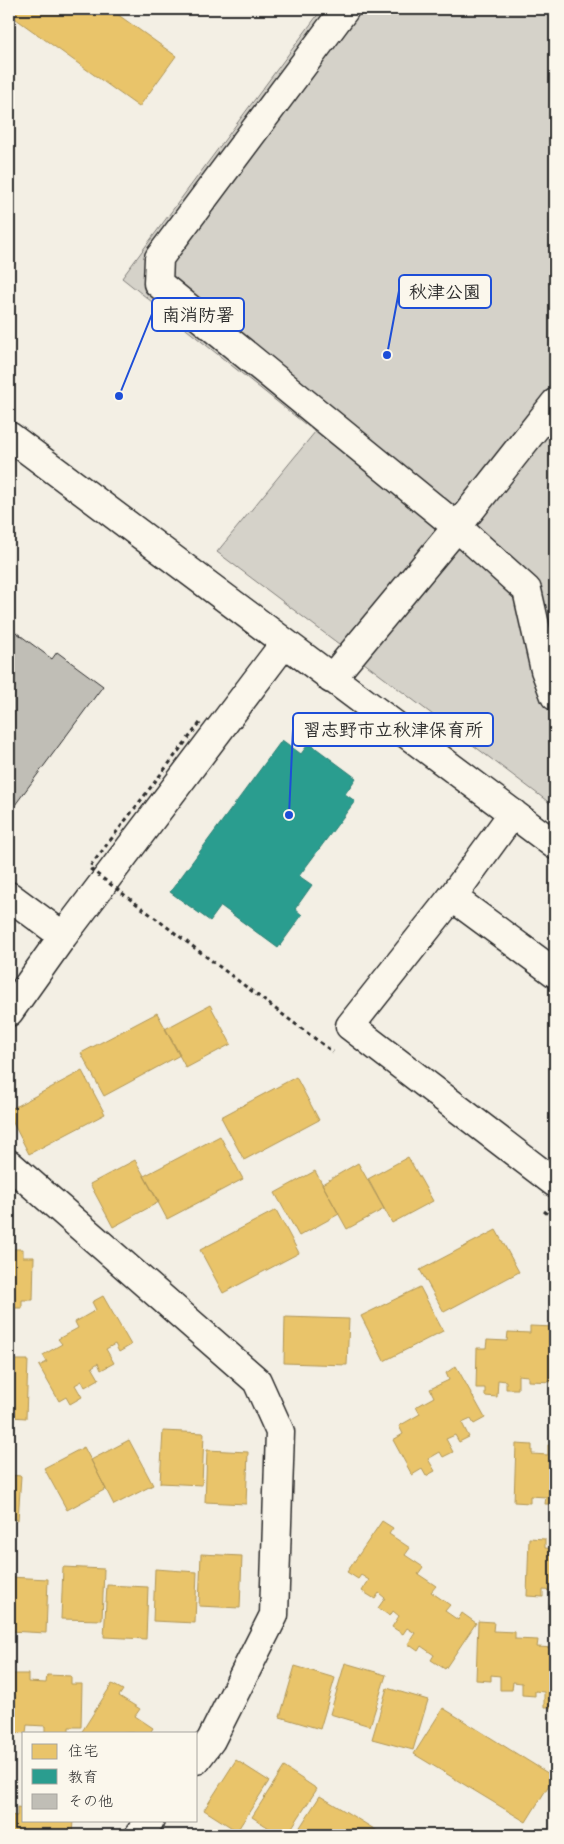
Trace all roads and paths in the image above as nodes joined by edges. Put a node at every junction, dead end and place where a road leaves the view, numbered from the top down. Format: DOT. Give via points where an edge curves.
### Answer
graph roads {
  1 [pos="345,9"];
  2 [pos="555,403"];
  3 [pos="9,436"];
  4 [pos="457,527"];
  5 [pos="284,644"];
  6 [pos="331,679"];
  7 [pos="555,696"];
  8 [pos="200,723"];
  9 [pos="512,813"];
  10 [pos="555,846"];
  11 [pos="9,896"];
  12 [pos="452,897"];
  13 [pos="63,936"];
  14 [pos="555,973"];
  15 [pos="9,1012"];
  16 [pos="294,1023"];
  17 [pos="9,1164"];
  18 [pos="555,1183"];
  19 [pos="198,1757"];
  20 [pos="149,1822"];
  21 [pos="139,1835"];
  1 -- 4 [label="street" via="159,258 158,283"];
  2 -- 4 [label="street"];
  3 -- 5 [label="street"];
  4 -- 6 [label="street"];
  4 -- 7 [label="street" via="527,590 544,670"];
  5 -- 6 [label="street"];
  5 -- 13 [label="street"];
  6 -- 9 [label="street"];
  8 -- 16 [label="path, bridge" via="89,868"];
  9 -- 10 [label="street"];
  9 -- 12 [label="street"];
  11 -- 13 [label="street"];
  12 -- 14 [label="street"];
  12 -- 18 [label="street" via="350,1026"];
  13 -- 15 [label="street"];
  17 -- 19 [label="street" via="257,1382 280,1432 274,1615 211,1740"];
  20 -- 21 [label="street"];
}
